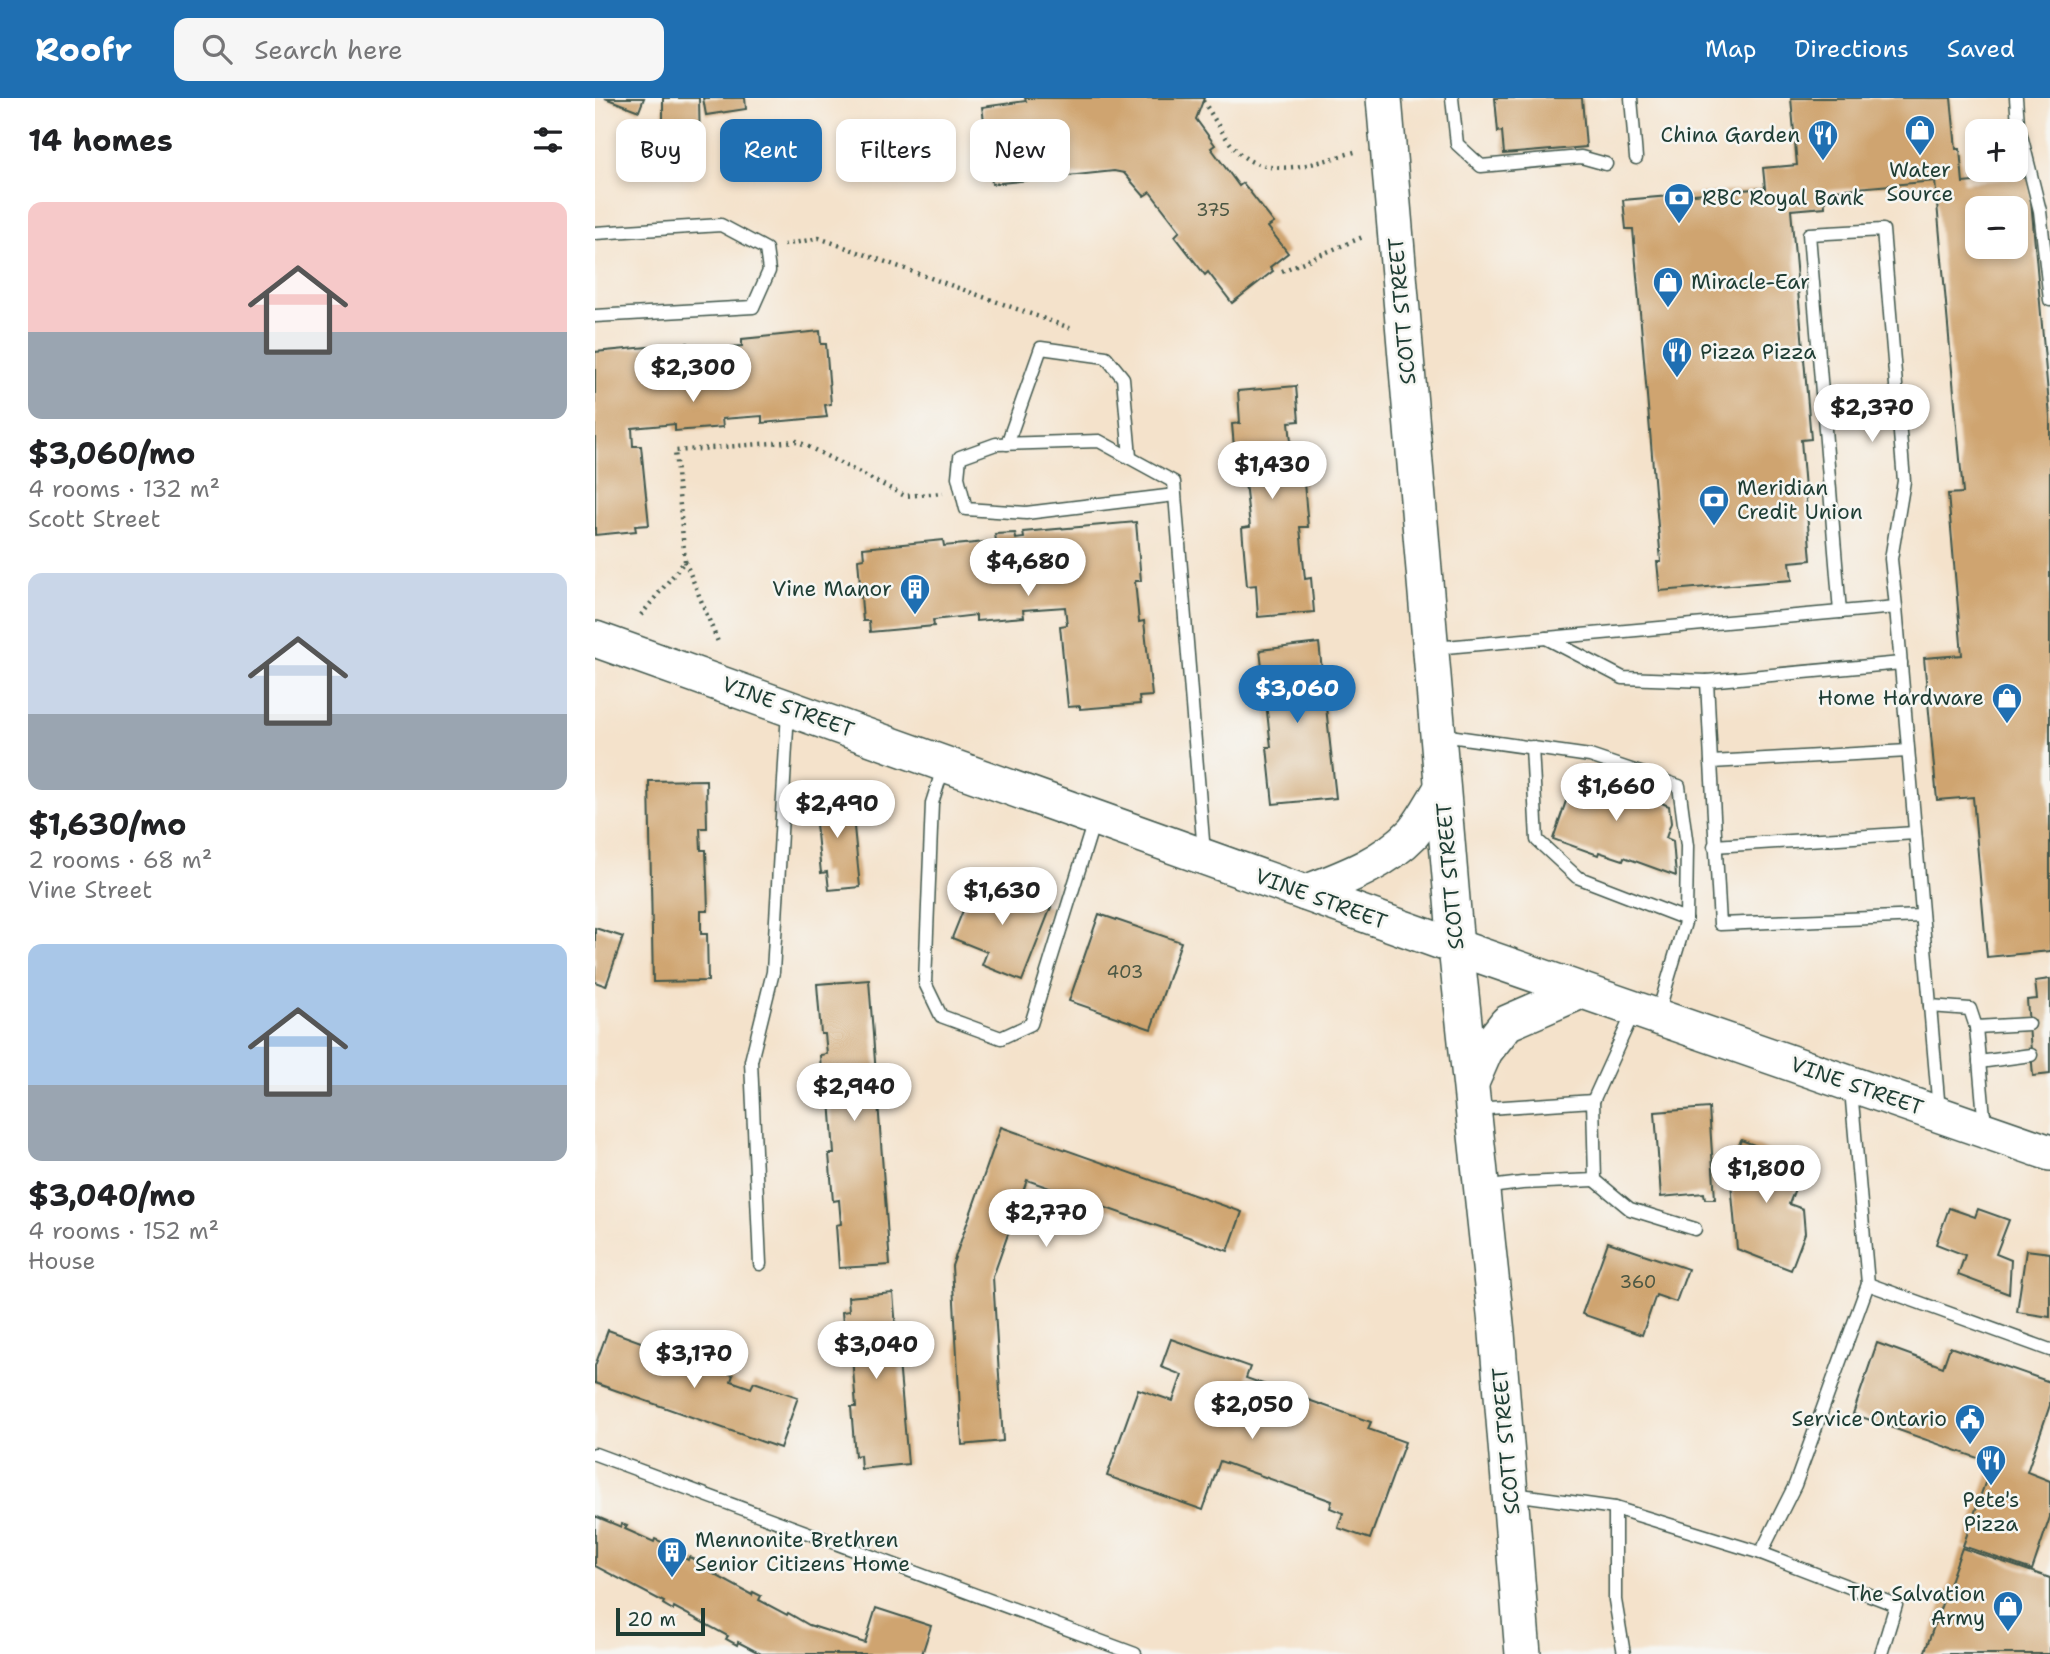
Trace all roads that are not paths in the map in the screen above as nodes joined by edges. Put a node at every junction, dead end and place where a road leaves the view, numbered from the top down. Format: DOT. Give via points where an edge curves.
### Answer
graph roads {
  1 [pos="1384,98"];
  2 [pos="1453,98"];
  3 [pos="1631,98"];
  4 [pos="2016,98"];
  5 [pos="1636,158"];
  6 [pos="1606,164"];
  7 [pos="595,233"];
  8 [pos="2050,300"];
  9 [pos="595,316"];
  10 [pos="1007,444"];
  11 [pos="1130,457"];
  12 [pos="1175,495"];
  13 [pos="1896,607"];
  14 [pos="1840,612"];
  15 [pos="1545,638"];
  16 [pos="595,639"];
  17 [pos="1430,648"];
  18 [pos="1901,663"];
  19 [pos="1707,681"];
  20 [pos="788,707"];
  21 [pos="1438,734"];
  22 [pos="1532,747"];
  23 [pos="1908,751"];
  24 [pos="1711,762"];
  25 [pos="944,764"];
  26 [pos="1443,788"];
  27 [pos="1095,818"];
  28 [pos="1915,833"];
  29 [pos="1714,846"];
  30 [pos="1204,857"];
  31 [pos="1305,893"];
  32 [pos="1922,916"];
  33 [pos="1686,919"];
  34 [pos="1456,947"];
  35 [pos="1581,991"];
  36 [pos="1930,1006"];
  37 [pos="1646,1013"];
  38 [pos="2029,1024"];
  39 [pos="1976,1027"];
  40 [pos="2031,1055"];
  41 [pos="1979,1062"];
  42 [pos="1851,1084"];
  43 [pos="1472,1096"];
  44 [pos="1593,1101"];
  45 [pos="1939,1115"];
  46 [pos="1986,1131"];
  47 [pos="2050,1153"];
  48 [pos="1595,1180"];
  49 [pos="1482,1189"];
  50 [pos="1695,1229"];
  51 [pos="759,1264"];
  52 [pos="1868,1284"];
  53 [pos="2050,1350"];
  54 [pos="595,1454"];
  55 [pos="1510,1493"];
  56 [pos="1615,1508"];
  57 [pos="1761,1553"];
  58 [pos="1135,1654"];
  59 [pos="1523,1654"];
  60 [pos="1624,1654"];
  61 [pos="1881,1654"];
  1 -- 17 [label="main road, SCOTT STREET"];
  2 -- 6 [label="lane" via="1457,144 1481,166 1581,158"];
  3 -- 5 [label="lane"];
  4 -- 8 [label="lane" via="2040,211"];
  7 -- 9 [label="lane" via="721,225 766,249 769,271 753,307"];
  10 -- 11 [label="lane" via="1099,442"];
  10 -- 11 [label="lane" via="1041,348 1105,357 1123,378"];
  10 -- 12 [label="lane" via="960,457 958,477 966,509 1026,513"];
  11 -- 12 [label="lane" via="1174,482"];
  12 -- 30 [label="lane"];
  13 -- 14 [label="lane"];
  13 -- 14 [label="lane" via="1891,559 1904,481 1883,230 1809,234"];
  13 -- 18 [label="lane"];
  14 -- 15 [label="lane"];
  15 -- 17 [label="lane"];
  15 -- 19 [label="lane" via="1623,678"];
  16 -- 20 [label="main road, VINE STREET"];
  17 -- 21 [label="main road, SCOTT STREET"];
  18 -- 19 [label="lane"];
  18 -- 23 [label="lane"];
  19 -- 24 [label="lane"];
  20 -- 25 [label="main road, VINE STREET"];
  20 -- 51 [label="lane" via="773,972 751,1061"];
  21 -- 22 [label="lane"];
  21 -- 26 [label="main road, SCOTT STREET"];
  22 -- 33 [label="lane" via="1537,840 1577,877"];
  22 -- 33 [label="lane" via="1590,756 1679,786 1686,846"];
  23 -- 24 [label="lane"];
  23 -- 28 [label="lane"];
  24 -- 29 [label="lane"];
  25 -- 27 [label="main road, VINE STREET"];
  25 -- 27 [label="lane" via="932,803 925,983 940,1016 1001,1038 1031,1024"];
  26 -- 31 [label="main road" via="1414,831 1392,851 1367,869"];
  26 -- 34 [label="main road, SCOTT STREET"];
  27 -- 30 [label="main road, VINE STREET"];
  28 -- 29 [label="lane"];
  28 -- 32 [label="lane"];
  29 -- 32 [label="lane" via="1720,924"];
  30 -- 31 [label="main road, VINE STREET"];
  31 -- 34 [label="main road, VINE STREET"];
  32 -- 36 [label="lane"];
  33 -- 37 [label="lane"];
  34 -- 35 [label="main road, VINE STREET"];
  34 -- 43 [label="main road, SCOTT STREET"];
  35 -- 37 [label="main road, VINE STREET"];
  35 -- 43 [label="main road" via="1507,1023 1485,1051"];
  36 -- 39 [label="lane" via="1970,1009"];
  36 -- 45 [label="lane"];
  37 -- 42 [label="main road, VINE STREET"];
  37 -- 44 [label="lane"];
  38 -- 39 [label="lane"];
  39 -- 41 [label="lane"];
  40 -- 41 [label="lane"];
  41 -- 46 [label="lane"];
  42 -- 45 [label="main road, VINE STREET"];
  42 -- 52 [label="lane"];
  43 -- 44 [label="lane"];
  43 -- 49 [label="main road, SCOTT STREET"];
  44 -- 48 [label="lane"];
  45 -- 46 [label="main road, VINE STREET"];
  46 -- 47 [label="main road, VINE STREET"];
  48 -- 49 [label="lane"];
  48 -- 50 [label="lane" via="1630,1209"];
  49 -- 55 [label="main road, SCOTT STREET"];
  52 -- 53 [label="lane"];
  52 -- 57 [label="lane" via="1795,1485"];
  54 -- 58 [label="lane"];
  55 -- 56 [label="lane"];
  55 -- 59 [label="main road, SCOTT STREET"];
  56 -- 57 [label="lane"];
  56 -- 60 [label="lane" via="1615,1601"];
  57 -- 61 [label="lane" via="1896,1605"];
}
